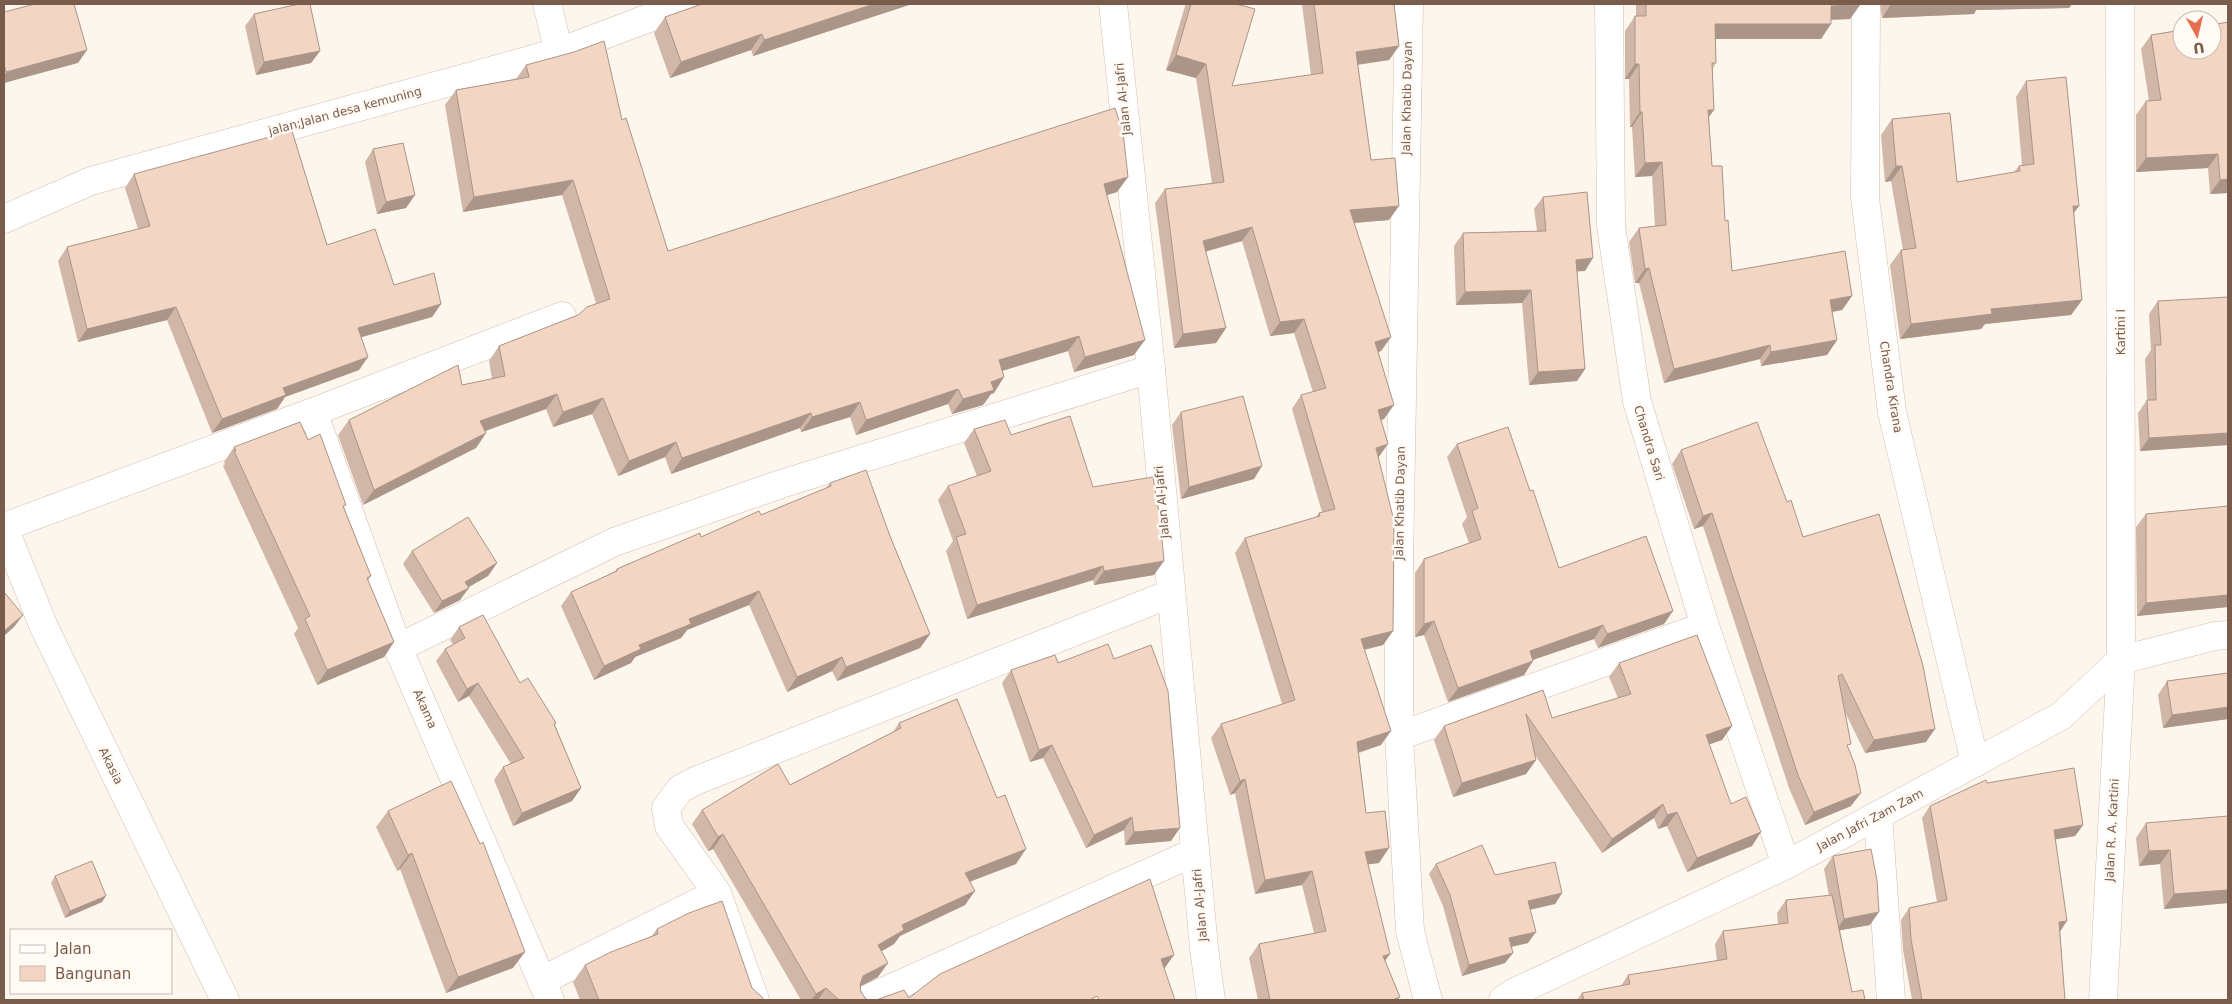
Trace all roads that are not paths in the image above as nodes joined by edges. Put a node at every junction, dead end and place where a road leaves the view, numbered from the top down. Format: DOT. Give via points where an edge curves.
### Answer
graph roads {
  1 [pos="547,4"];
  2 [pos="686,4"];
  3 [pos="1113,4"];
  4 [pos="1409,4"];
  5 [pos="1609,4"];
  6 [pos="1866,4"];
  7 [pos="2120,4"];
  8 [pos="559,52"];
  9 [pos="4,219"];
  10 [pos="562,316"];
  11 [pos="1150,369"];
  12 [pos="314,412"];
  13 [pos="4,527"];
  14 [pos="1170,594"];
  15 [pos="1705,626"];
  16 [pos="2228,635"];
  17 [pos="398,648"];
  18 [pos="2121,660"];
  19 [pos="1399,736"];
  20 [pos="1975,763"];
  21 [pos="1878,815"];
  22 [pos="1195,852"];
  23 [pos="1786,865"];
  24 [pos="717,893"];
  25 [pos="546,990"];
  26 [pos="225,1000"];
  27 [pos="755,1000"];
  28 [pos="865,1000"];
  29 [pos="1211,1000"];
  30 [pos="1428,1000"];
  31 [pos="1503,1000"];
  32 [pos="1890,1000"];
  33 [pos="2103,1000"];
  1 -- 8 [label="street"];
  2 -- 8 [label="street, jalan;Jalan desa kemuning"];
  3 -- 11 [label="street, Jalan Al-Jafri"];
  4 -- 19 [label="street, Jalan Khatib Dayan"];
  5 -- 15 [label="street, Chandra Sari" via="1611,226 1636,401"];
  6 -- 20 [label="street, Chandra Kirana" via="1865,198 1892,412"];
  7 -- 18 [label="street, Kartini I"];
  8 -- 9 [label="street, jalan;Jalan desa kemuning" via="91,181"];
  10 -- 12 [label="street"];
  11 -- 14 [label="street, Jalan Al-Jafri"];
  11 -- 17 [label="street" via="781,484 614,542"];
  12 -- 13 [label="street"];
  12 -- 17 [label="street, Akama"];
  13 -- 26 [label="street, Akasia" via="44,627"];
  14 -- 22 [label="street, Jalan Al-Jafri"];
  14 -- 24 [label="street" via="680,789 666,808 669,826"];
  15 -- 19 [label="street"];
  15 -- 23 [label="street, Chandra Sari"];
  16 -- 18 [label="street"];
  17 -- 25 [label="street, Akama"];
  18 -- 20 [label="street, Jalan Jafri Zam Zam" via="2061,716"];
  18 -- 33 [label="street, Jalan R. A. Kartini"];
  19 -- 30 [label="street, Jalan Khatib Dayan" via="1410,931"];
  20 -- 21 [label="street, Jalan Jafri Zam Zam"];
  21 -- 23 [label="street, Jalan Jafri Zam Zam"];
  21 -- 32 [label="street"];
  22 -- 28 [label="street"];
  22 -- 29 [label="street, Jalan Al-Jafri"];
  23 -- 31 [label="street, Jalan Jafri Zam Zam"];
  24 -- 25 [label="street"];
  24 -- 27 [label="street"];
}
